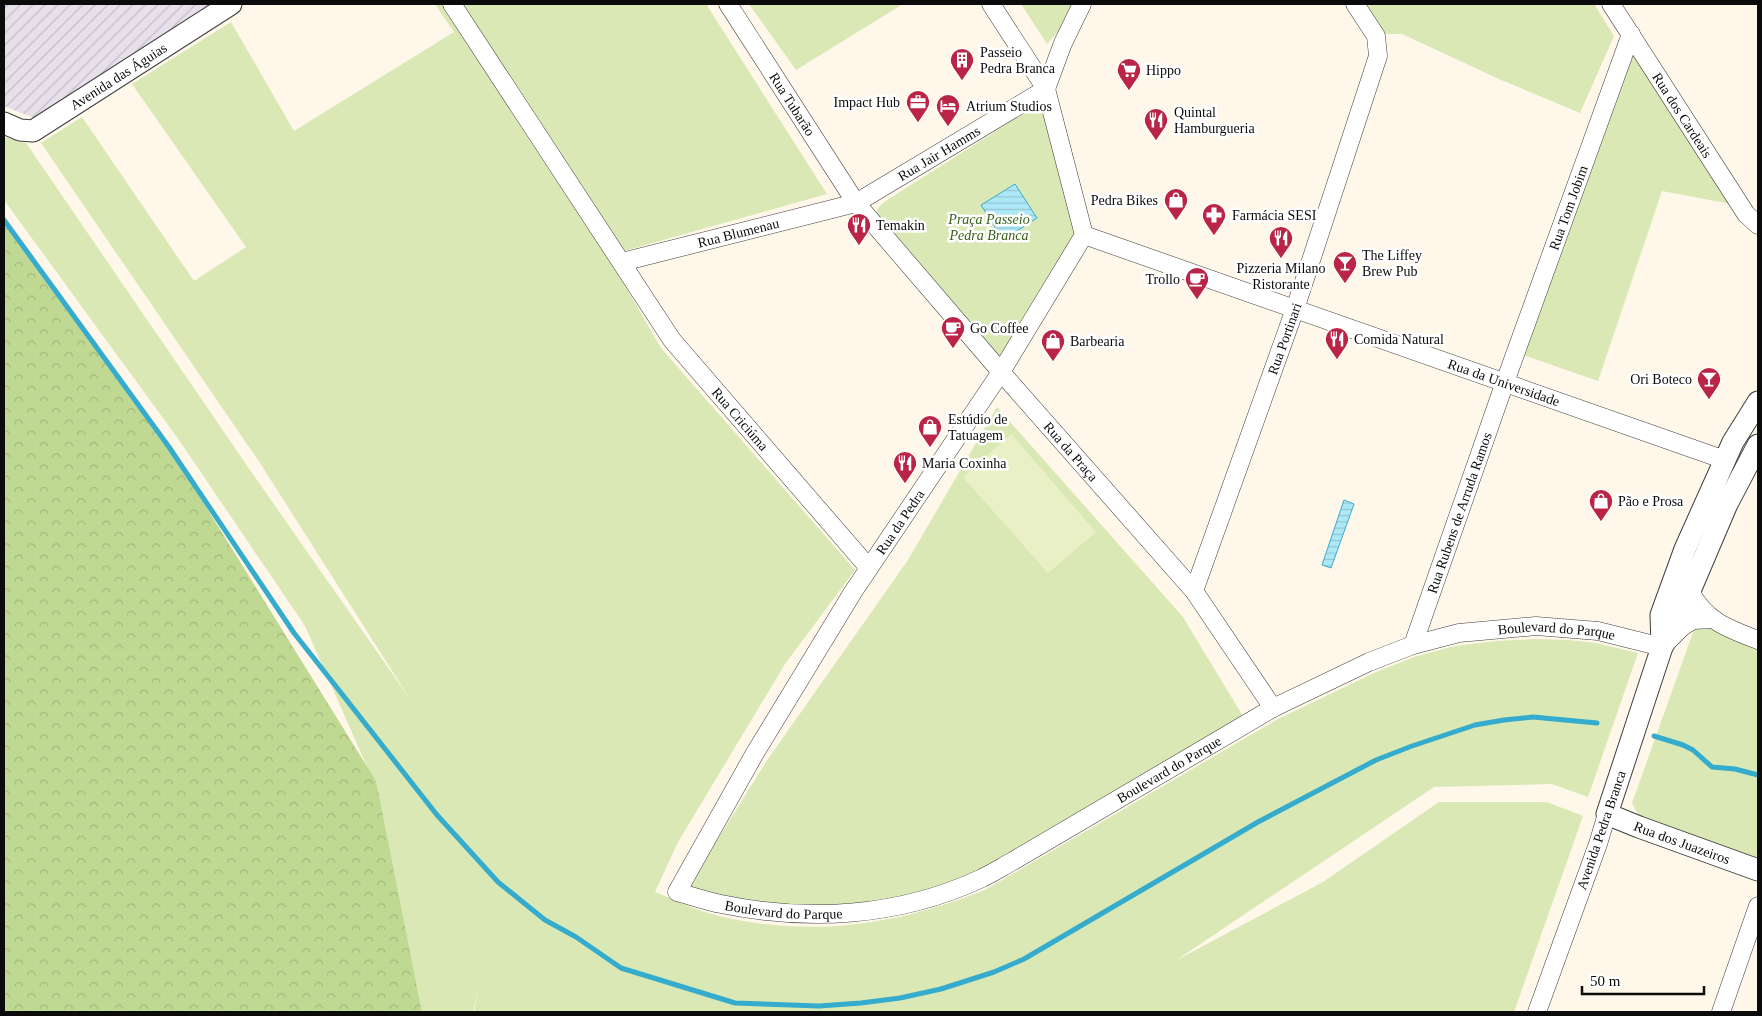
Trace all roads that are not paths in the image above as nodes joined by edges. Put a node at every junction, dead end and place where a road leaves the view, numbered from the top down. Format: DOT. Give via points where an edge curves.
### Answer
graph roads {
  1 [pos="231,4"];
  2 [pos="452,4"];
  3 [pos="728,4"];
  4 [pos="991,4"];
  5 [pos="1082,4"];
  6 [pos="1355,4"];
  7 [pos="1611,4"];
  8 [pos="1631,34"];
  9 [pos="1046,89"];
  10 [pos="4,123"];
  11 [pos="856,203"];
  12 [pos="1758,225"];
  13 [pos="1084,235"];
  14 [pos="622,262"];
  15 [pos="1295,309"];
  16 [pos="1001,372"];
  17 [pos="1505,382"];
  18 [pos="1758,402"];
  19 [pos="1758,445"];
  20 [pos="1725,460"];
  21 [pos="869,568"];
  22 [pos="1194,591"];
  23 [pos="1690,591"];
  24 [pos="1713,619"];
  25 [pos="1758,640"];
  26 [pos="1413,645"];
  27 [pos="1662,647"];
  28 [pos="1273,708"];
  29 [pos="1607,814"];
  30 [pos="1758,870"];
  31 [pos="677,892"];
  32 [pos="1758,906"];
  33 [pos="1537,1012"];
  34 [pos="1721,1012"];
  1 -- 10 [label="street, Avenida das Águias" via="33,132"];
  2 -- 14 [label="street, Rua Criciúma"];
  3 -- 11 [label="street, Rua Tubarão"];
  4 -- 9 [label="street"];
  5 -- 9 [label="street"];
  6 -- 15 [label="street, Rua Portinari" via="1376,36 1378,56"];
  7 -- 8 [label="street, Rua dos Cardeais"];
  8 -- 12 [label="street, Rua dos Cardeais" via="1746,214"];
  8 -- 17 [label="street, Rua Tom Jobim"];
  9 -- 11 [label="street, Rua Jair Hamms"];
  9 -- 13 [label="street"];
  11 -- 14 [label="street, Rua Blumenau"];
  11 -- 16 [label="street, Rua da Praça"];
  13 -- 15 [label="street, Rua da Universidade"];
  13 -- 16 [label="street, Rua da Pedra"];
  14 -- 21 [label="street, Rua Criciúma" via="672,340"];
  15 -- 17 [label="street, Rua da Universidade"];
  15 -- 22 [label="street, Rua Portinari"];
  16 -- 21 [label="street, Rua da Pedra"];
  16 -- 22 [label="street, Rua da Praça"];
  17 -- 20 [label="street, Rua da Universidade"];
  17 -- 26 [label="street, Rua Rubens de Arruda Ramos"];
  18 -- 20 [label="street, Avenida Pedra Branca"];
  19 -- 23 [label="street, Avenida Pedra Branca" via="1727,504"];
  20 -- 27 [label="street, Avenida Pedra Branca" via="1685,549 1661,615"];
  21 -- 31 [label="street, Rua da Pedra" via="755,753"];
  22 -- 28 [label="street, Rua da Praça"];
  23 -- 24 [label="street" via="1696,604"];
  23 -- 27 [label="street, Avenida Pedra Branca"];
  24 -- 25 [label="street" via="1727,629"];
  24 -- 27 [label="street" via="1693,620"];
  26 -- 27 [label="street, Boulevard do Parque" via="1459,633 1536,626 1598,631"];
  26 -- 28 [label="street, Boulevard do Parque" via="1369,662"];
  27 -- 29 [label="street, Avenida Pedra Branca"];
  28 -- 31 [label="street, Boulevard do Parque" via="1013,861 980,879 928,898 871,911 812,915 720,904"];
  29 -- 30 [label="street, Rua dos Juazeiros"];
  29 -- 33 [label="street, Avenida Pedra Branca"];
  32 -- 34 [label="street"];
}
